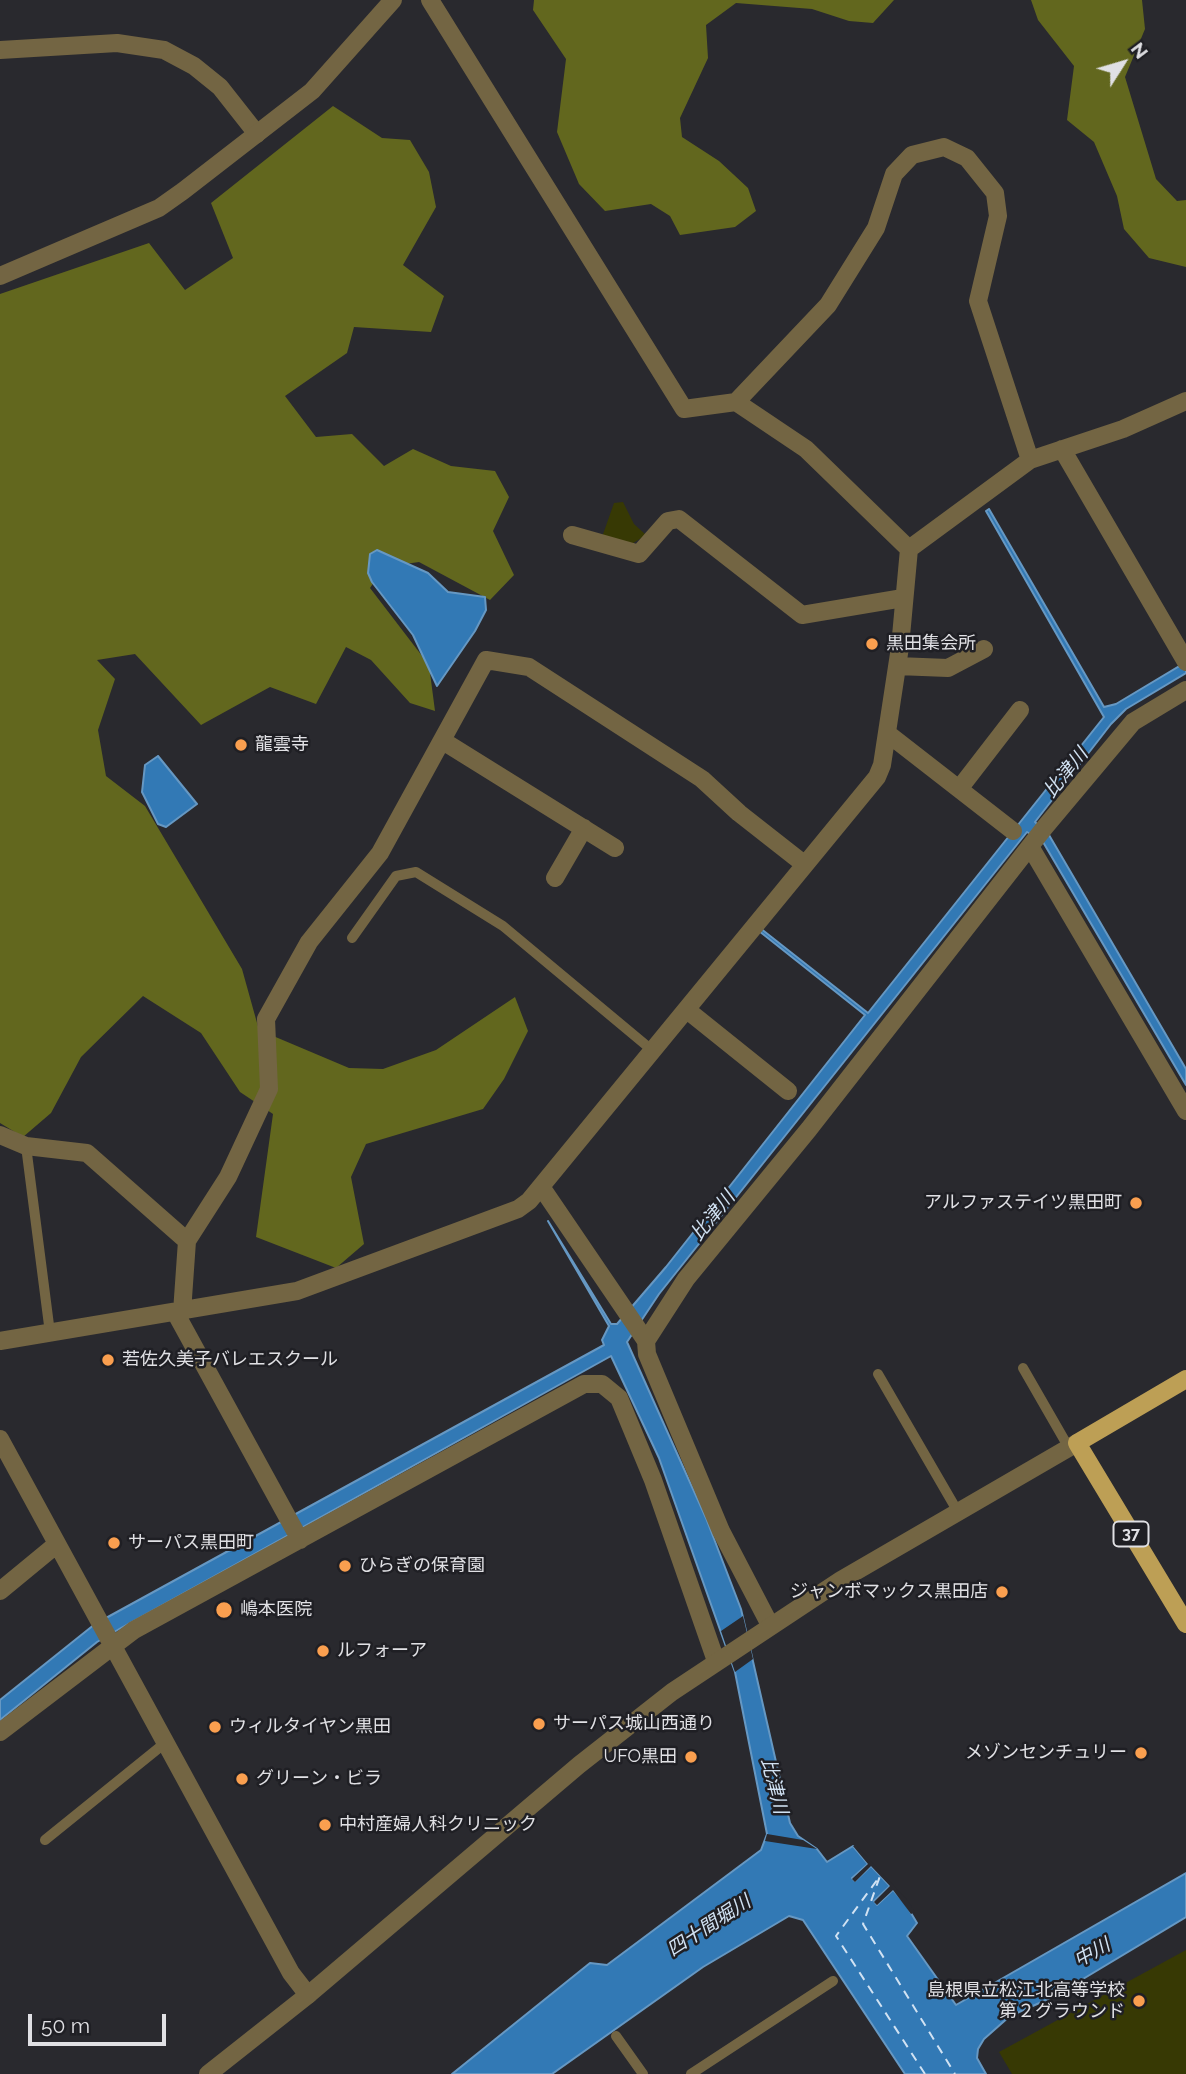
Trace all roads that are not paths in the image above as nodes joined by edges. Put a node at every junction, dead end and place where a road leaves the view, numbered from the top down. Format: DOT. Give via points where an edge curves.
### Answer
graph roads {
  1 [pos="393,0"];
  2 [pos="430,0"];
  3 [pos="0,50"];
  4 [pos="257,134"];
  5 [pos="0,275"];
  6 [pos="1186,401"];
  7 [pos="737,402"];
  8 [pos="1062,449"];
  9 [pos="1030,460"];
  10 [pos="572,535"];
  11 [pos="909,549"];
  12 [pos="903,598"];
  13 [pos="984,649"];
  14 [pos="1185,660"];
  15 [pos="897,666"];
  16 [pos="1186,690"];
  17 [pos="1020,710"];
  18 [pos="887,733"];
  19 [pos="443,741"];
  20 [pos="960,789"];
  21 [pos="584,828"];
  22 [pos="1013,831"];
  23 [pos="1037,839"];
  24 [pos="615,848"];
  25 [pos="804,864"];
  26 [pos="555,878"];
  27 [pos="352,938"];
  28 [pos="687,1010"];
  29 [pos="653,1051"];
  30 [pos="788,1091"];
  31 [pos="1186,1111"];
  32 [pos="0,1135"];
  33 [pos="26,1146"];
  34 [pos="542,1188"];
  35 [pos="187,1241"];
  36 [pos="178,1312"];
  37 [pos="50,1333"];
  38 [pos="642,1336"];
  39 [pos="0,1341"];
  40 [pos="1023,1368"];
  41 [pos="878,1374"];
  42 [pos="1186,1379"];
  43 [pos="0,1439"];
  44 [pos="1073,1445"];
  45 [pos="958,1512"];
  46 [pos="299,1537"];
  47 [pos="57,1544"];
  48 [pos="0,1591"];
  49 [pos="770,1625"];
  50 [pos="1186,1625"];
  51 [pos="109,1641"];
  52 [pos="721,1658"];
  53 [pos="0,1732"];
  54 [pos="165,1742"];
  55 [pos="45,1840"];
  56 [pos="833,1981"];
  57 [pos="308,1995"];
  58 [pos="616,2036"];
  59 [pos="208,2074"];
  60 [pos="643,2074"];
  61 [pos="691,2074"];
  1 -- 4 [label="street" via="312,91"];
  2 -- 7 [label="street" via="684,409"];
  3 -- 4 [label="street" via="117,43 164,50 194,66 220,88"];
  4 -- 5 [label="street" via="159,208"];
  6 -- 8 [label="street"];
  7 -- 9 [label="street" via="828,305 871,237 894,174 912,155 944,147 967,158 995,193 998,216 978,301"];
  7 -- 11 [label="street" via="806,449"];
  8 -- 9 [label="street"];
  8 -- 14 [label="street"];
  9 -- 11 [label="street"];
  10 -- 12 [label="street" via="639,554 668,521 679,519 802,615"];
  11 -- 12 [label="street"];
  12 -- 15 [label="street"];
  13 -- 15 [label="street" via="948,668"];
  15 -- 18 [label="street"];
  16 -- 23 [label="street" via="1133,722"];
  17 -- 20 [label="street"];
  18 -- 20 [label="street"];
  18 -- 25 [label="street" via="877,777"];
  19 -- 21 [label="street"];
  19 -- 25 [label="street" via="486,660 529,667 702,779"];
  19 -- 35 [label="street" via="380,853 309,943 266,1018 269,1089 228,1177"];
  20 -- 22 [label="street"];
  21 -- 24 [label="street"];
  21 -- 26 [label="street"];
  23 -- 31 [label="street"];
  23 -- 38 [label="street"];
  25 -- 28 [label="street"];
  27 -- 29 [label="lane" via="396,876 416,872 503,926"];
  28 -- 29 [label="street"];
  28 -- 30 [label="street"];
  29 -- 34 [label="street"];
  32 -- 33 [label="street"];
  33 -- 35 [label="street" via="87,1153"];
  33 -- 37 [label="lane"];
  34 -- 36 [label="street" via="518,1209 297,1292"];
  34 -- 38 [label="street"];
  35 -- 36 [label="street"];
  36 -- 37 [label="street"];
  36 -- 46 [label="street"];
  37 -- 39 [label="street"];
  38 -- 49 [label="street" via="721,1531"];
  40 -- 44 [label="lane"];
  41 -- 45 [label="lane"];
  42 -- 44 [label="main road"];
  43 -- 47 [label="street"];
  44 -- 45 [label="street"];
  44 -- 50 [label="main road, 37"];
  45 -- 49 [label="street"];
  46 -- 51 [label="street"];
  46 -- 52 [label="street" via="573,1389 602,1384 619,1398 640,1442"];
  47 -- 48 [label="street"];
  47 -- 51 [label="street"];
  49 -- 52 [label="street"];
  51 -- 53 [label="street"];
  51 -- 54 [label="street"];
  52 -- 57 [label="street" via="579,1765"];
  54 -- 55 [label="lane"];
  54 -- 57 [label="street" via="291,1973"];
  56 -- 61 [label="lane"];
  57 -- 59 [label="street"];
  58 -- 60 [label="lane"];
}
